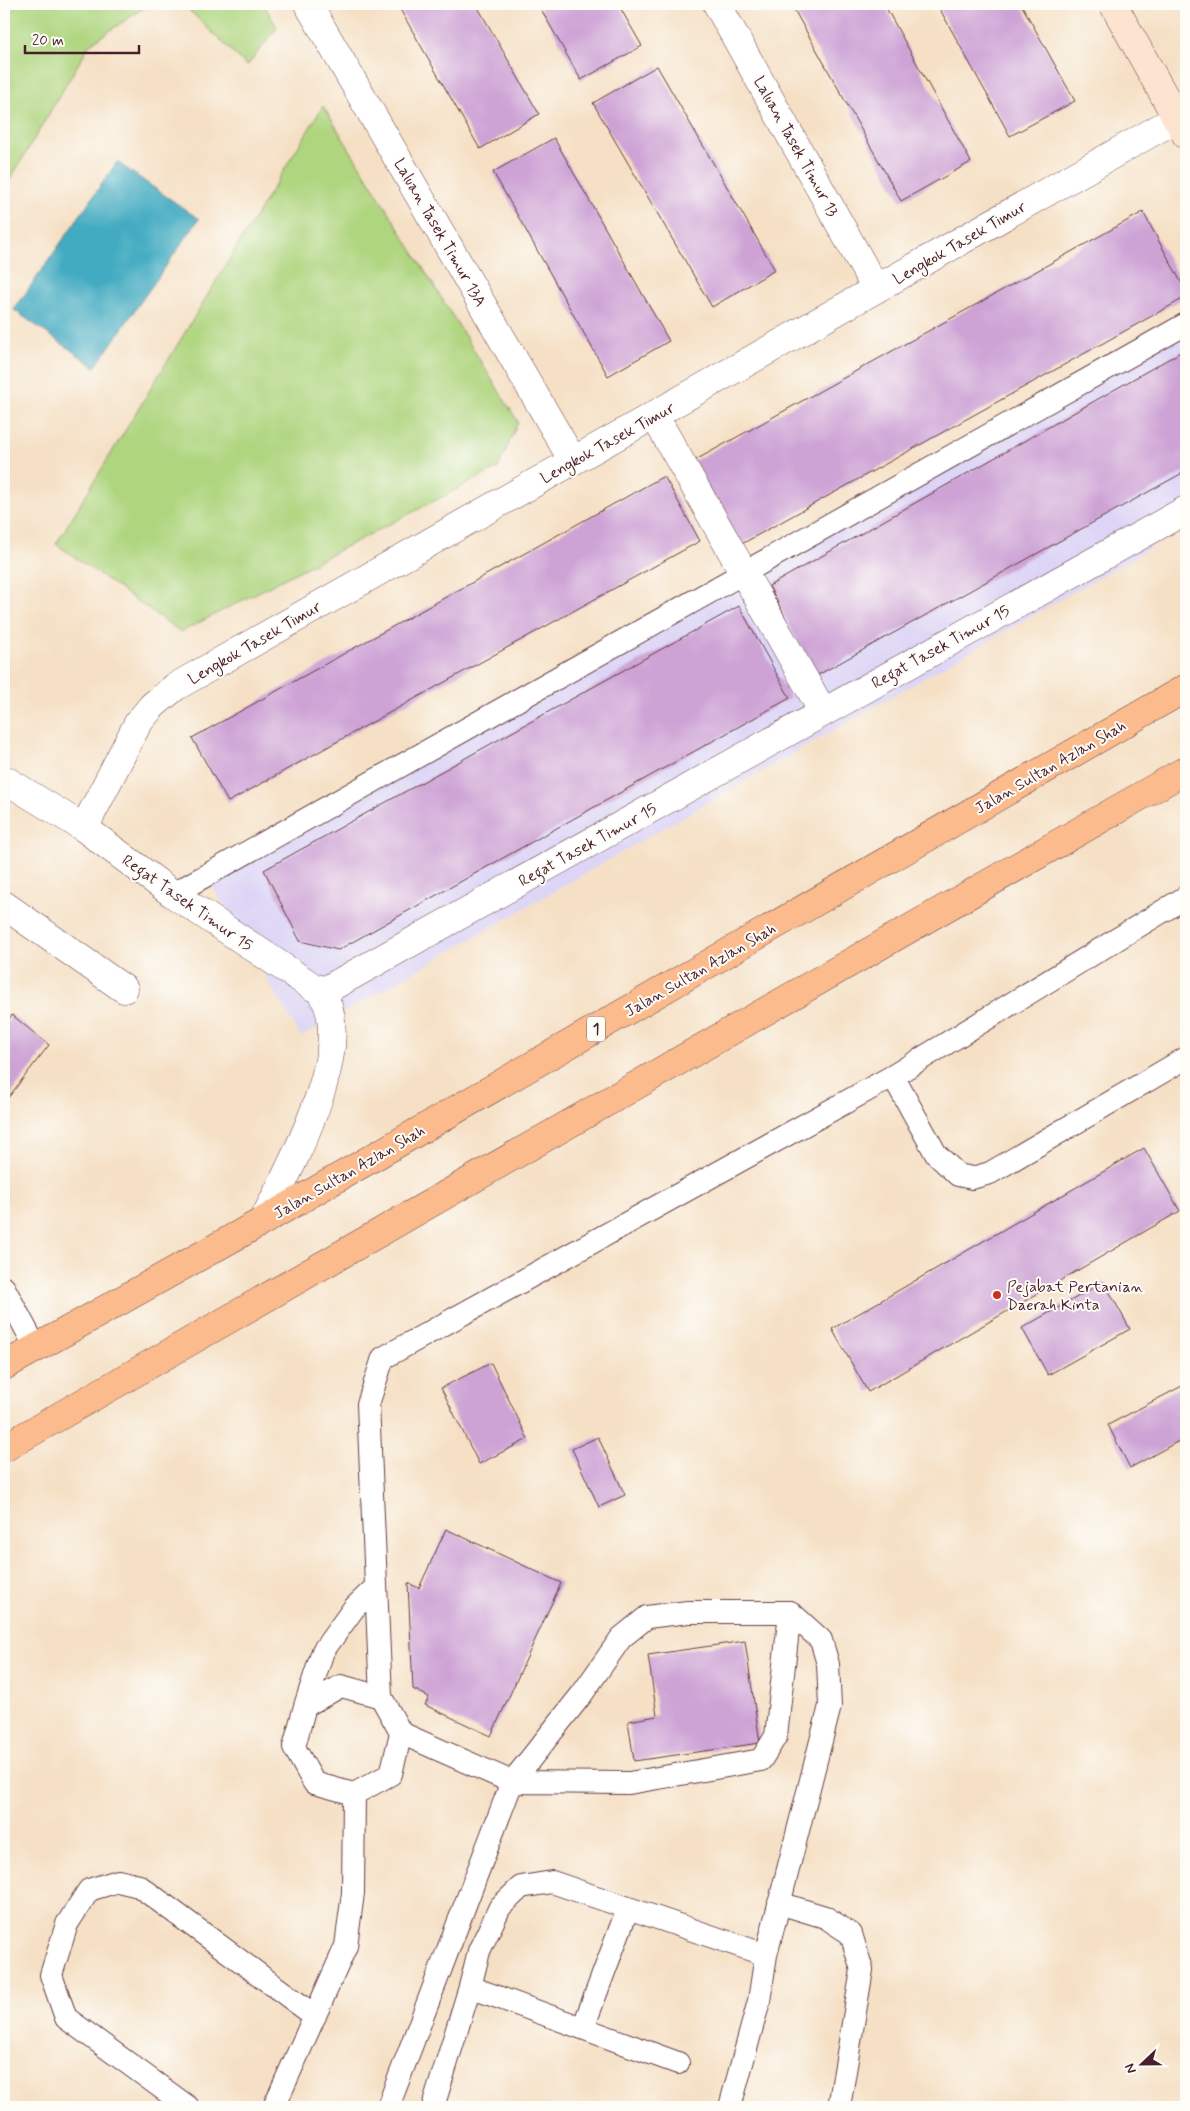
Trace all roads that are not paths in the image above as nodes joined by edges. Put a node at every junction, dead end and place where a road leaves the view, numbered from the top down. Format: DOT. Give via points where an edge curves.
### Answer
graph roads {
  1 [pos="308,4"];
  2 [pos="1113,4"];
  3 [pos="726,7"];
  4 [pos="1183,122"];
  5 [pos="876,289"];
  6 [pos="1186,324"];
  7 [pos="654,415"];
  8 [pos="573,461"];
  9 [pos="1186,510"];
  10 [pos="744,574"];
  11 [pos="1186,688"];
  12 [pos="823,712"];
  13 [pos="1186,770"];
  14 [pos="6,784"];
  15 [pos="84,828"];
  16 [pos="174,894"];
  17 [pos="1186,897"];
  18 [pos="4,905"];
  19 [pos="124,989"];
  20 [pos="320,991"];
  21 [pos="1186,1058"];
  22 [pos="894,1076"];
  23 [pos="263,1221"];
  24 [pos="4,1288"];
  25 [pos="36,1348"];
  26 [pos="4,1366"];
  27 [pos="4,1448"];
  28 [pos="376,1586"];
  29 [pos="790,1612"];
  30 [pos="381,1697"];
  31 [pos="304,1706"];
  32 [pos="401,1733"];
  33 [pos="512,1782"];
  34 [pos="354,1794"];
  35 [pos="780,1903"];
  36 [pos="628,1908"];
  37 [pos="766,1955"];
  38 [pos="470,1987"];
  39 [pos="315,2016"];
  40 [pos="583,2028"];
  41 [pos="678,2063"];
  42 [pos="188,2107"];
  43 [pos="274,2107"];
  44 [pos="388,2107"];
  45 [pos="433,2107"];
  46 [pos="730,2107"];
  47 [pos="839,2107"];
  1 -- 8 [label="street, Laluan Tasek Timur 13A"];
  2 -- 4 [label="street"];
  3 -- 5 [label="street, Laluan Tasek Timur 13"];
  4 -- 5 [label="street, Lengkok Tasek Timur"];
  5 -- 7 [label="street, Lengkok Tasek Timur"];
  6 -- 10 [label="lane"];
  7 -- 8 [label="street, Lengkok Tasek Timur"];
  7 -- 10 [label="street"];
  8 -- 15 [label="street, Lengkok Tasek Timur" via="175,687 138,723"];
  9 -- 12 [label="street, Regat Tasek Timur 15"];
  10 -- 12 [label="street"];
  10 -- 16 [label="lane"];
  11 -- 23 [label="main road, Jalan Sultan Azlan Shah / 1"];
  12 -- 20 [label="street, Regat Tasek Timur 15" via="329,990"];
  13 -- 27 [label="main road"];
  14 -- 15 [label="street, Regat Tasek Timur 15"];
  15 -- 16 [label="street, Regat Tasek Timur 15"];
  16 -- 20 [label="street, Regat Tasek Timur 15"];
  17 -- 22 [label="lane"];
  18 -- 19 [label="street"];
  20 -- 23 [label="street" via="329,1007 332,1023 327,1072 300,1146"];
  21 -- 22 [label="lane" via="990,1173 972,1178 958,1175 936,1154"];
  22 -- 28 [label="lane" via="383,1358 368,1404"];
  23 -- 25 [label="main road, Jalan Sultan Azlan Shah / 1"];
  24 -- 25 [label="lane"];
  25 -- 26 [label="main road, Jalan Sultan Azlan Shah / 1"];
  28 -- 30 [label="lane"];
  28 -- 31 [label="lane" via="354,1608 323,1651"];
  29 -- 33 [label="lane" via="688,1612 647,1617 621,1638 582,1694"];
  29 -- 33 [label="lane" via="776,1736 761,1760 629,1782"];
  29 -- 35 [label="lane" via="821,1640 828,1664 830,1706"];
  30 -- 31 [label="lane" via="341,1686"];
  30 -- 32 [label="lane"];
  31 -- 34 [label="lane" via="294,1747 314,1783"];
  32 -- 33 [label="lane"];
  32 -- 34 [label="lane" via="391,1774"];
  33 -- 44 [label="lane"];
  34 -- 39 [label="lane" via="353,1893 346,1946"];
  35 -- 37 [label="lane"];
  35 -- 47 [label="lane" via="825,1917 851,1934 862,1970"];
  36 -- 37 [label="lane"];
  36 -- 38 [label="lane" via="552,1882 521,1887 500,1907 479,1951"];
  36 -- 40 [label="lane"];
  37 -- 46 [label="lane" via="759,2001"];
  38 -- 40 [label="lane"];
  38 -- 45 [label="lane"];
  39 -- 42 [label="lane" via="139,1886 118,1880 90,1890 67,1924 51,1975 66,2018"];
  39 -- 43 [label="lane"];
  40 -- 41 [label="lane"];
}
